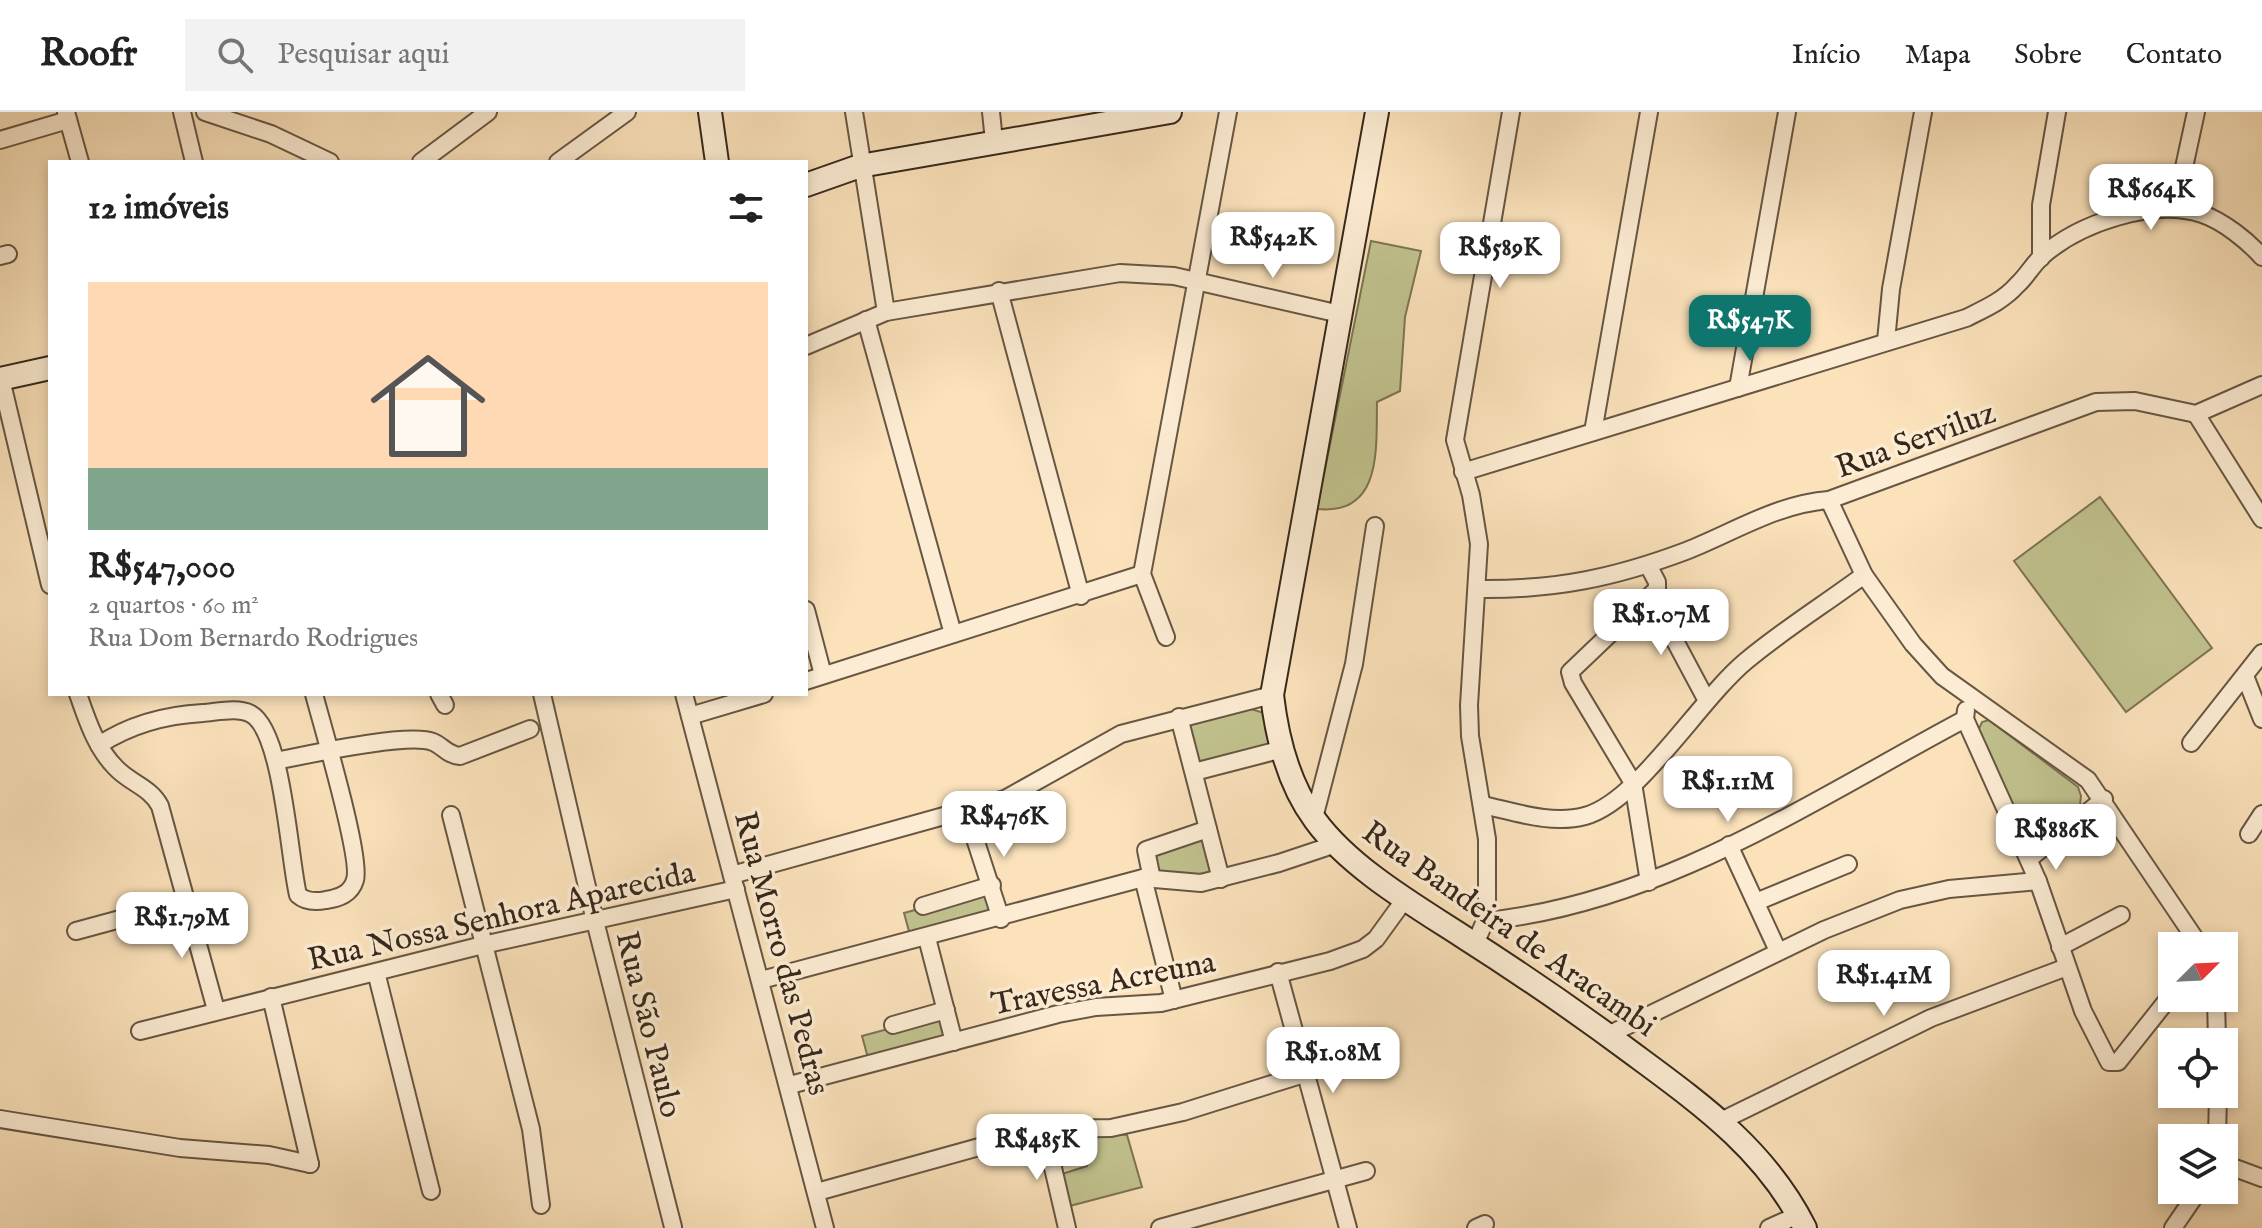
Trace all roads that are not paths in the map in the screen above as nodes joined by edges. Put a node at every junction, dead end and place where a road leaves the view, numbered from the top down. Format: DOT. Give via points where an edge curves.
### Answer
graph roads {
  1 [pos="182,112"];
  2 [pos="205,112"];
  3 [pos="488,112"];
  4 [pos="627,112"];
  5 [pos="710,112"];
  6 [pos="854,112"];
  7 [pos="991,112"];
  8 [pos="1170,112"];
  9 [pos="1228,112"];
  10 [pos="1377,112"];
  11 [pos="1511,112"];
  12 [pos="1649,112"];
  13 [pos="1787,112"];
  14 [pos="1923,112"];
  15 [pos="2057,112"];
  16 [pos="2196,112"];
  17 [pos="67,116"];
  18 [pos="1126,116"];
  19 [pos="0,140"];
  20 [pos="994,141"];
  21 [pos="302,154"];
  22 [pos="79,160"];
  23 [pos="194,160"];
  24 [pos="323,160"];
  25 [pos="424,160"];
  26 [pos="561,160"];
  27 [pos="717,160"];
  28 [pos="860,166"];
  29 [pos="808,184"];
  30 [pos="2175,209"];
  31 [pos="2262,257"];
  32 [pos="2041,258"];
  33 [pos="1198,282"];
  34 [pos="999,291"];
  35 [pos="886,312"];
  36 [pos="1340,314"];
  37 [pos="866,320"];
  38 [pos="1886,341"];
  39 [pos="808,345"];
  40 [pos="48,368"];
  41 [pos="0,379"];
  42 [pos="2262,385"];
  43 [pos="1738,388"];
  44 [pos="2196,414"];
  45 [pos="1593,432"];
  46 [pos="1463,472"];
  47 [pos="1829,500"];
  48 [pos="2262,519"];
  49 [pos="1375,526"];
  50 [pos="1648,565"];
  51 [pos="1142,574"];
  52 [pos="1864,575"];
  53 [pos="48,577"];
  54 [pos="1478,589"];
  55 [pos="1081,596"];
  56 [pos="1651,596"];
  57 [pos="808,618"];
  58 [pos="953,634"];
  59 [pos="1166,637"];
  60 [pos="2262,653"];
  61 [pos="823,675"];
  62 [pos="2245,676"];
  63 [pos="808,680"];
  64 [pos="1272,695"];
  65 [pos="79,696"];
  66 [pos="314,696"];
  67 [pos="542,696"];
  68 [pos="685,696"];
  69 [pos="757,696"];
  70 [pos="1969,696"];
  71 [pos="1706,699"];
  72 [pos="690,716"];
  73 [pos="1179,717"];
  74 [pos="1965,719"];
  75 [pos="2262,719"];
  76 [pos="530,729"];
  77 [pos="2191,743"];
  78 [pos="99,745"];
  79 [pos="1283,749"];
  80 [pos="328,751"];
  81 [pos="276,761"];
  82 [pos="1194,772"];
  83 [pos="1633,783"];
  84 [pos="2104,799"];
  85 [pos="1483,805"];
  86 [pos="966,811"];
  87 [pos="2262,814"];
  88 [pos="451,815"];
  89 [pos="1314,818"];
  90 [pos="1208,829"];
  91 [pos="2249,834"];
  92 [pos="1336,844"];
  93 [pos="1729,845"];
  94 [pos="2029,859"];
  95 [pos="1848,864"];
  96 [pos="1148,879"];
  97 [pos="1221,879"];
  98 [pos="2038,881"];
  99 [pos="734,882"];
  100 [pos="1649,882"];
  101 [pos="992,885"];
  102 [pos="1405,899"];
  103 [pos="187,901"];
  104 [pos="1756,902"];
  105 [pos="923,906"];
  106 [pos="2121,915"];
  107 [pos="1001,919"];
  108 [pos="595,921"];
  109 [pos="1485,921"];
  110 [pos="76,931"];
  111 [pos="2191,932"];
  112 [pos="927,938"];
  113 [pos="1475,944"];
  114 [pos="483,945"];
  115 [pos="2060,947"];
  116 [pos="1778,951"];
  117 [pos="2067,967"];
  118 [pos="376,972"];
  119 [pos="1278,972"];
  120 [pos="761,980"];
  121 [pos="271,997"];
  122 [pos="1174,1000"];
  123 [pos="216,1010"];
  124 [pos="946,1010"];
  125 [pos="2158,1012"];
  126 [pos="893,1025"];
  127 [pos="140,1031"];
  128 [pos="1608,1035"];
  129 [pos="954,1042"];
  130 [pos="1307,1073"];
  131 [pos="790,1085"];
  132 [pos="0,1119"];
  133 [pos="1723,1120"];
  134 [pos="1044,1129"];
  135 [pos="2238,1169"];
  136 [pos="1366,1171"];
  137 [pos="2262,1178"];
  138 [pos="1335,1179"];
  139 [pos="431,1191"];
  140 [pos="817,1192"];
  141 [pos="2189,1204"];
  142 [pos="541,1205"];
  143 [pos="1802,1221"];
  144 [pos="1192,1223"];
  145 [pos="673,1227"];
  146 [pos="825,1228"];
  147 [pos="1067,1228"];
  148 [pos="1160,1228"];
  149 [pos="1348,1228"];
  150 [pos="1769,1228"];
  151 [pos="2173,1228"];
  1 -- 23 [label="street"];
  2 -- 21 [label="street"];
  3 -- 25 [label="street"];
  4 -- 26 [label="street"];
  5 -- 27 [label="main road"];
  6 -- 28 [label="street"];
  7 -- 20 [label="street"];
  8 -- 18 [label="main road"];
  9 -- 33 [label="street"];
  10 -- 36 [label="main road, Rua Bandeira de Aracambi"];
  11 -- 46 [label="street" via="1456,427"];
  12 -- 45 [label="street"];
  13 -- 43 [label="street"];
  14 -- 38 [label="street"];
  15 -- 32 [label="street" via="2041,205"];
  16 -- 30 [label="street"];
  17 -- 19 [label="street"];
  17 -- 22 [label="street"];
  18 -- 20 [label="main road"];
  20 -- 28 [label="main road"];
  21 -- 24 [label="street"];
  28 -- 29 [label="main road"];
  28 -- 35 [label="street"];
  30 -- 31 [label="street" via="2215,220"];
  30 -- 32 [label="street" via="2094,226"];
  32 -- 38 [label="street" via="1995,303 1966,318"];
  33 -- 34 [label="street" via="1120,273"];
  33 -- 36 [label="street"];
  33 -- 51 [label="street"];
  34 -- 35 [label="street"];
  34 -- 55 [label="street"];
  35 -- 37 [label="street"];
  36 -- 64 [label="main road, Rua Bandeira de Aracambi"];
  37 -- 39 [label="street"];
  37 -- 58 [label="street"];
  38 -- 43 [label="street"];
  40 -- 41 [label="main road"];
  41 -- 53 [label="street"];
  42 -- 44 [label="street"];
  43 -- 45 [label="street"];
  44 -- 47 [label="street, Rua Serviluz" via="2135,401 2096,402"];
  44 -- 48 [label="street"];
  45 -- 46 [label="street"];
  46 -- 54 [label="street" via="1477,524"];
  47 -- 50 [label="street" via="1796,503"];
  47 -- 52 [label="street, Rua Serviluz"];
  49 -- 89 [label="street" via="1354,664"];
  50 -- 54 [label="street" via="1561,587"];
  50 -- 56 [label="street" via="1658,586"];
  51 -- 55 [label="street"];
  51 -- 59 [label="street"];
  52 -- 70 [label="street, Rua Serviluz" via="1913,644"];
  52 -- 71 [label="street" via="1746,661"];
  54 -- 85 [label="street" via="1469,705"];
  55 -- 58 [label="street"];
  56 -- 71 [label="street"];
  56 -- 83 [label="street" via="1570,672"];
  57 -- 61 [label="street"];
  58 -- 61 [label="street"];
  60 -- 62 [label="street"];
  61 -- 63 [label="street"];
  62 -- 75 [label="street"];
  62 -- 77 [label="street"];
  64 -- 73 [label="street, Rua Nossa Senhora Aparecida"];
  64 -- 79 [label="main road, Rua Bandeira de Aracambi"];
  65 -- 78 [label="street"];
  66 -- 80 [label="street"];
  67 -- 108 [label="street, Rua São Paulo"];
  68 -- 72 [label="street, Rua Morro das Pedras"];
  69 -- 72 [label="street"];
  70 -- 74 [label="street"];
  70 -- 84 [label="street, Rua Serviluz" via="2072,768"];
  71 -- 83 [label="street"];
  72 -- 99 [label="street, Rua Morro das Pedras"];
  73 -- 82 [label="street"];
  73 -- 86 [label="street, Rua Nossa Senhora Aparecida" via="1102,742 1026,789"];
  74 -- 93 [label="street"];
  74 -- 94 [label="street"];
  76 -- 80 [label="street" via="460,756 432,742"];
  78 -- 81 [label="street" via="137,724 173,714 248,712 260,721"];
  78 -- 103 [label="street" via="116,768 157,799"];
  79 -- 82 [label="street"];
  79 -- 89 [label="main road, Rua Bandeira de Aracambi"];
  80 -- 81 [label="street"];
  80 -- 81 [label="street" via="356,878 349,891 316,902 298,895"];
  82 -- 90 [label="street"];
  83 -- 85 [label="street" via="1604,807 1574,818 1543,818"];
  83 -- 100 [label="street"];
  84 -- 94 [label="street"];
  84 -- 111 [label="street, Rua Serviluz"];
  85 -- 109 [label="street"];
  86 -- 99 [label="street, Rua Nossa Senhora Aparecida"];
  86 -- 101 [label="street"];
  87 -- 91 [label="street"];
  88 -- 114 [label="street"];
  89 -- 92 [label="main road, Rua Bandeira de Aracambi"];
  90 -- 96 [label="street" via="1146,850"];
  90 -- 97 [label="street"];
  92 -- 97 [label="street"];
  92 -- 102 [label="main road, Rua Bandeira de Aracambi"];
  93 -- 100 [label="street"];
  93 -- 104 [label="street"];
  94 -- 98 [label="street"];
  95 -- 104 [label="street"];
  96 -- 97 [label="street"];
  96 -- 107 [label="street"];
  96 -- 122 [label="street"];
  98 -- 115 [label="street"];
  98 -- 116 [label="street" via="1918,895"];
  99 -- 108 [label="street, Rua Nossa Senhora Aparecida"];
  99 -- 120 [label="street, Rua Morro das Pedras"];
  100 -- 109 [label="street" via="1526,917"];
  101 -- 105 [label="street"];
  101 -- 107 [label="street"];
  102 -- 113 [label="main road, Rua Bandeira de Aracambi"];
  102 -- 119 [label="street, Travessa Acreuna" via="1363,949"];
  103 -- 110 [label="street"];
  103 -- 123 [label="street"];
  104 -- 116 [label="street"];
  106 -- 115 [label="street"];
  107 -- 112 [label="street"];
  108 -- 114 [label="street, Rua Nossa Senhora Aparecida"];
  108 -- 145 [label="street, Rua São Paulo"];
  109 -- 113 [label="street"];
  112 -- 120 [label="street"];
  112 -- 124 [label="street"];
  113 -- 128 [label="main road, Rua Bandeira de Aracambi"];
  114 -- 118 [label="street, Rua Nossa Senhora Aparecida"];
  114 -- 142 [label="street" via="531,1129"];
  115 -- 117 [label="street"];
  116 -- 128 [label="street"];
  117 -- 125 [label="street" via="2098,1045 2112,1064"];
  117 -- 133 [label="street" via="1931,1018"];
  118 -- 121 [label="street, Rua Nossa Senhora Aparecida"];
  118 -- 139 [label="street"];
  119 -- 122 [label="street, Travessa Acreuna"];
  119 -- 130 [label="street"];
  120 -- 131 [label="street, Rua Morro das Pedras"];
  121 -- 123 [label="street, Rua Nossa Senhora Aparecida"];
  121 -- 132 [label="street" via="310,1164"];
  122 -- 129 [label="street, Travessa Acreuna" via="1083,1010"];
  123 -- 127 [label="street, Rua Nossa Senhora Aparecida"];
  124 -- 126 [label="street"];
  124 -- 129 [label="street"];
  128 -- 133 [label="main road, Rua Bandeira de Aracambi"];
  129 -- 131 [label="street, Travessa Acreuna"];
  130 -- 134 [label="street" via="1224,1102 1111,1128"];
  130 -- 138 [label="street"];
  131 -- 140 [label="street, Rua Morro das Pedras"];
  133 -- 143 [label="main road, Rua Bandeira de Aracambi" via="1776,1179"];
  134 -- 140 [label="street"];
  134 -- 147 [label="street"];
  135 -- 137 [label="street"];
  136 -- 138 [label="street"];
  138 -- 144 [label="street"];
  138 -- 149 [label="street"];
  140 -- 146 [label="street, Rua Morro das Pedras"];
  141 -- 151 [label="street"];
  143 -- 150 [label="street"];
  144 -- 148 [label="street"];
}
